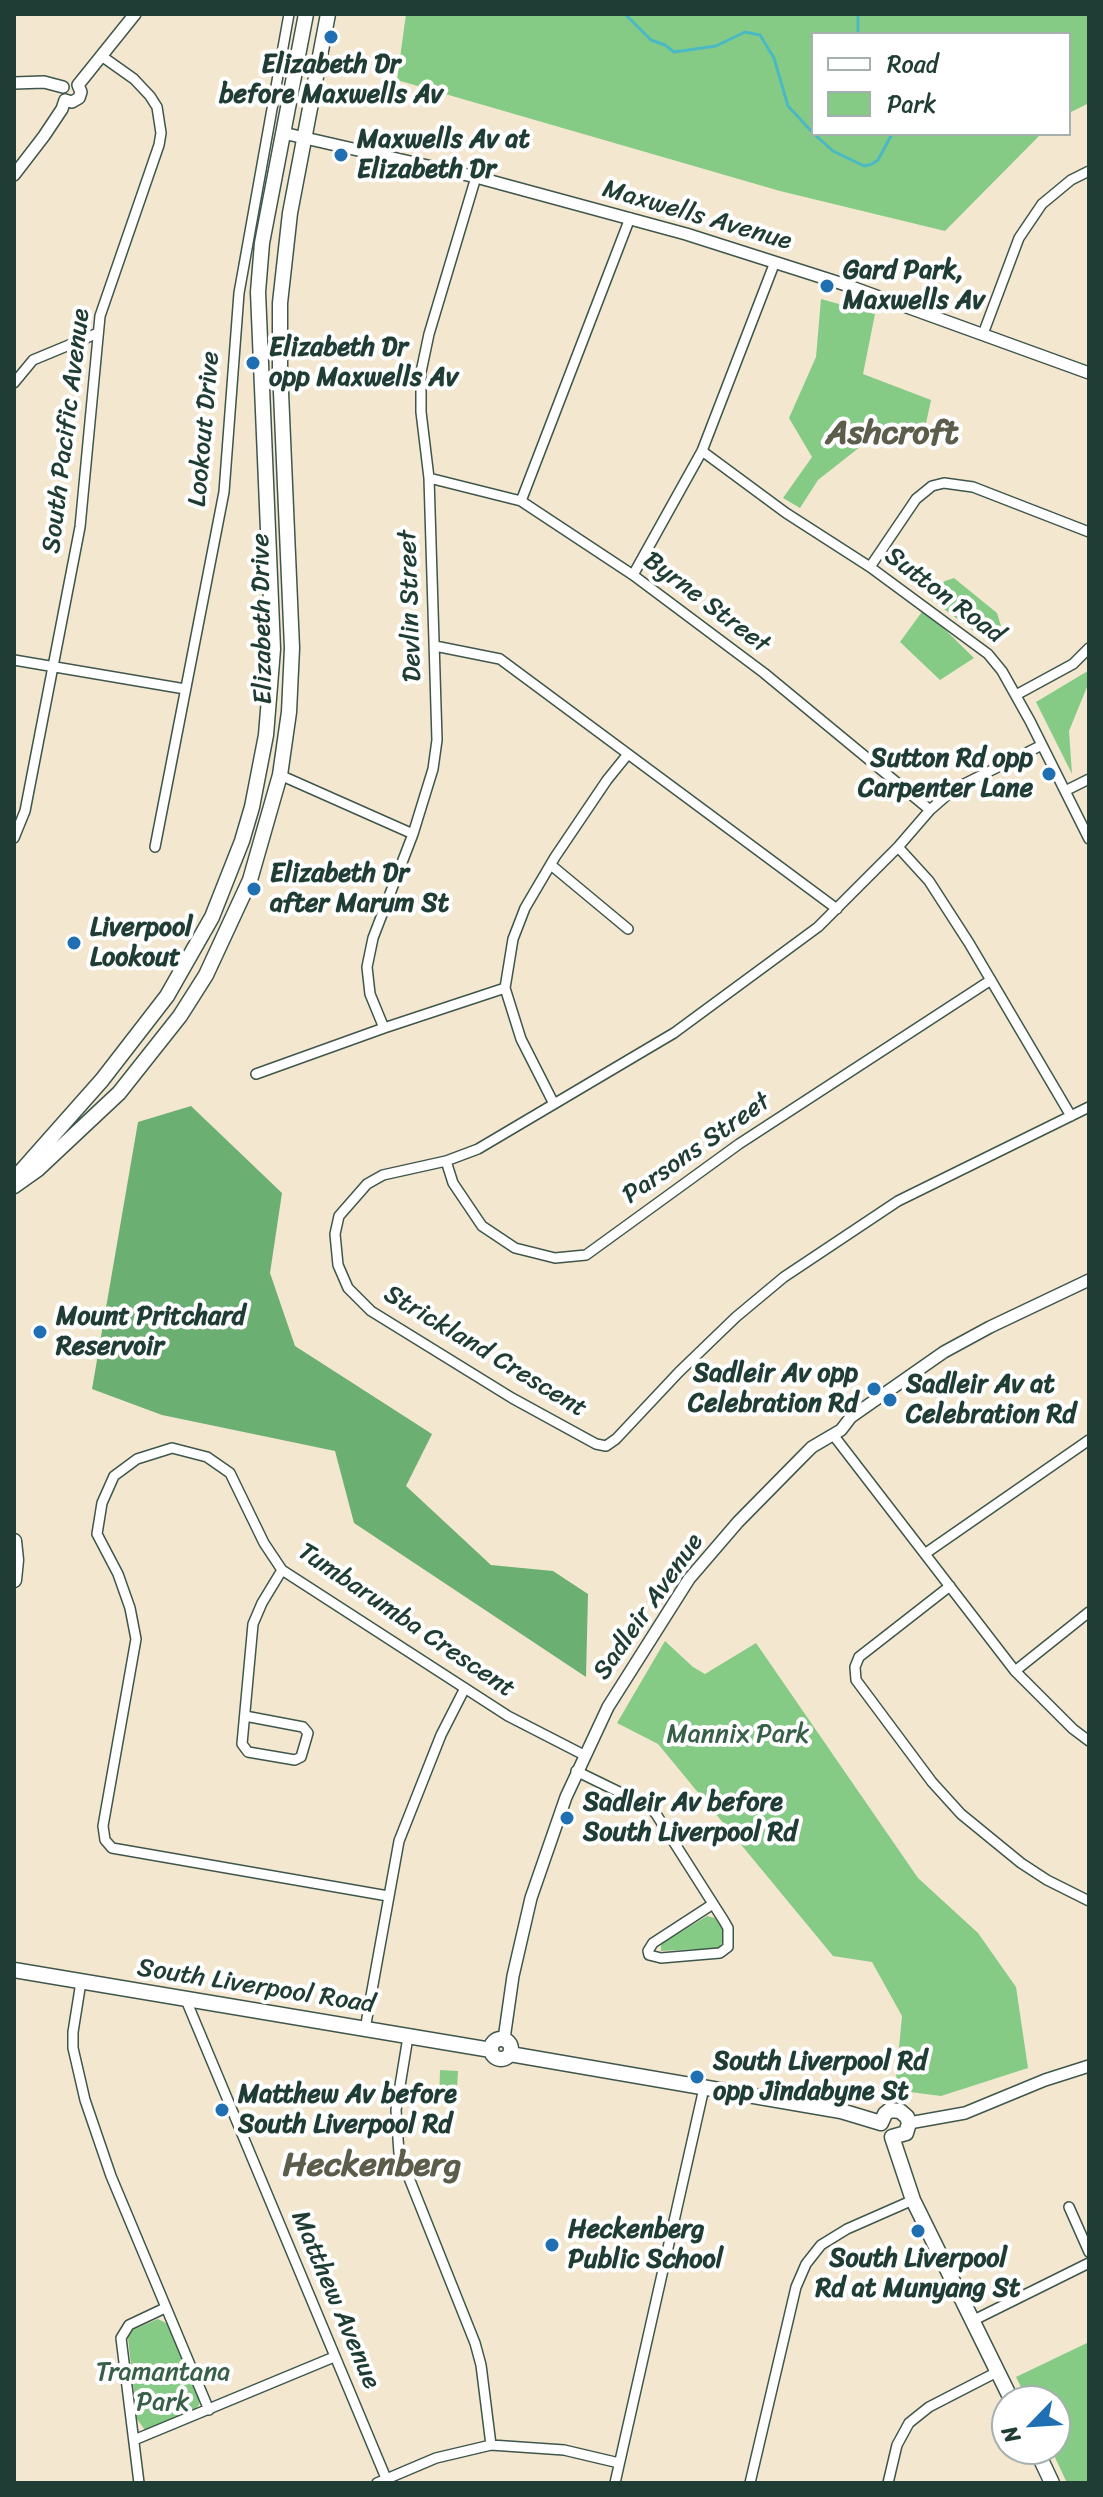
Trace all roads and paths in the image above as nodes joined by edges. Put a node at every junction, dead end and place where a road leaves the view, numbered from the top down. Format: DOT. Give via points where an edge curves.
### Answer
graph roads {
  1 [pos="135,14"];
  2 [pos="289,14"];
  3 [pos="306,14"];
  4 [pos="328,14"];
  5 [pos="103,57"];
  6 [pos="14,83"];
  7 [pos="78,85"];
  8 [pos="64,93"];
  9 [pos="283,133"];
  10 [pos="305,137"];
  11 [pos="1089,171"];
  12 [pos="14,175"];
  13 [pos="476,177"];
  14 [pos="630,218"];
  15 [pos="775,262"];
  16 [pos="98,333"];
  17 [pos="983,334"];
  18 [pos="1089,373"];
  19 [pos="14,383"];
  20 [pos="702,451"];
  21 [pos="429,478"];
  22 [pos="521,501"];
  23 [pos="1089,532"];
  24 [pos="870,567"];
  25 [pos="633,575"];
  26 [pos="435,646"];
  27 [pos="1089,648"];
  28 [pos="1085,659"];
  29 [pos="14,660"];
  30 [pos="52,666"];
  31 [pos="185,689"];
  32 [pos="1016,695"];
  33 [pos="1042,745"];
  34 [pos="628,754"];
  35 [pos="280,775"];
  36 [pos="1089,779"];
  37 [pos="1065,791"];
  38 [pos="930,810"];
  39 [pos="413,834"];
  40 [pos="14,838"];
  41 [pos="1089,839"];
  42 [pos="155,847"];
  43 [pos="898,847"];
  44 [pos="551,865"];
  45 [pos="837,909"];
  46 [pos="628,929"];
  47 [pos="991,980"];
  48 [pos="505,988"];
  49 [pos="384,1028"];
  50 [pos="256,1074"];
  51 [pos="554,1104"];
  52 [pos="1089,1107"];
  53 [pos="1071,1116"];
  54 [pos="446,1161"];
  55 [pos="14,1179"];
  56 [pos="14,1186"];
  57 [pos="1089,1280"];
  58 [pos="834,1436"];
  59 [pos="1089,1440"];
  60 [pos="14,1541"];
  61 [pos="926,1553"];
  62 [pos="282,1570"];
  63 [pos="14,1580"];
  64 [pos="950,1586"];
  65 [pos="1089,1612"];
  66 [pos="1015,1671"];
  67 [pos="465,1688"];
  68 [pos="245,1716"];
  69 [pos="1089,1741"];
  70 [pos="584,1755"];
  71 [pos="576,1771"];
  72 [pos="388,1896"];
  73 [pos="1089,1901"];
  74 [pos="713,1904"];
  75 [pos="14,1970"];
  76 [pos="81,1982"];
  77 [pos="186,2000"];
  78 [pos="365,2029"];
  79 [pos="408,2037"];
  80 [pos="504,2039"];
  81 [pos="491,2050"];
  82 [pos="510,2054"];
  83 [pos="1089,2066"];
  84 [pos="704,2088"];
  85 [pos="881,2123"];
  86 [pos="909,2123"];
  87 [pos="892,2137"];
  88 [pos="913,2200"];
  89 [pos="1069,2207"];
  90 [pos="1089,2252"];
  91 [pos="1089,2263"];
  92 [pos="165,2308"];
  93 [pos="972,2321"];
  94 [pos="334,2357"];
  95 [pos="997,2372"];
  96 [pos="1004,2385"];
  97 [pos="209,2410"];
  98 [pos="134,2440"];
  99 [pos="491,2445"];
  100 [pos="619,2463"];
  101 [pos="384,2482"];
  102 [pos="139,2483"];
  103 [pos="615,2483"];
  104 [pos="750,2483"];
  105 [pos="888,2483"];
  1 -- 5 [label="street"];
  2 -- 31 [label="street, Lookout Drive" via="239,293 224,492"];
  3 -- 9 [label="main road, Elizabeth Drive"];
  4 -- 10 [label="main road, Elizabeth Drive"];
  5 -- 7 [label="street"];
  5 -- 16 [label="street, South Pacific Avenue" via="150,96 161,133"];
  6 -- 8 [label="street" via="44,82"];
  7 -- 8 [label="street" via="72,82"];
  7 -- 8 [label="street" via="79,98 72,102"];
  8 -- 12 [label="street" via="62,109"];
  9 -- 10 [label="street, Maxwells Avenue"];
  9 -- 55 [label="main road, Elizabeth Drive" via="258,292 273,649 266,735 252,807 212,917 167,996 102,1080"];
  10 -- 13 [label="street, Maxwells Avenue"];
  10 -- 35 [label="main road, Elizabeth Drive" via="280,303 292,648"];
  11 -- 17 [label="street" via="1042,204 1019,238"];
  13 -- 14 [label="street, Maxwells Avenue"];
  13 -- 21 [label="street, Devlin Street" via="421,372"];
  14 -- 15 [label="street, Maxwells Avenue"];
  14 -- 22 [label="street"];
  15 -- 17 [label="street, Maxwells Avenue"];
  15 -- 20 [label="street"];
  16 -- 19 [label="street" via="33,360"];
  16 -- 30 [label="street, South Pacific Avenue" via="80,527"];
  17 -- 18 [label="street, Maxwells Avenue"];
  20 -- 24 [label="street, Sutton Road"];
  20 -- 25 [label="street"];
  21 -- 22 [label="street, Byrne Street"];
  21 -- 26 [label="street, Devlin Street"];
  22 -- 25 [label="street, Byrne Street"];
  23 -- 24 [label="street" via="973,487 944,483 916,499"];
  24 -- 32 [label="street, Sutton Road" via="988,654"];
  25 -- 38 [label="street, Byrne Street" via="764,673"];
  26 -- 34 [label="street" via="500,659"];
  26 -- 39 [label="street, Devlin Street" via="437,740"];
  27 -- 28 [label="street"];
  28 -- 32 [label="street"];
  29 -- 30 [label="street"];
  30 -- 31 [label="street"];
  30 -- 40 [label="street, South Pacific Avenue" via="25,811"];
  31 -- 42 [label="street, Lookout Drive"];
  32 -- 33 [label="street, Sutton Road"];
  33 -- 37 [label="street, Sutton Road"];
  33 -- 38 [label="street, Strickland Crescent" via="954,789"];
  34 -- 44 [label="street"];
  34 -- 45 [label="street"];
  35 -- 39 [label="street"];
  35 -- 56 [label="main road, Elizabeth Drive" via="250,880 206,975 180,1016 119,1093"];
  36 -- 37 [label="street"];
  37 -- 41 [label="street, Sutton Road"];
  38 -- 43 [label="street, Strickland Crescent"];
  39 -- 49 [label="street, Devlin Street" via="367,967 370,994"];
  43 -- 45 [label="street, Strickland Crescent"];
  43 -- 47 [label="street" via="929,881"];
  44 -- 46 [label="street"];
  44 -- 48 [label="street" via="513,939"];
  45 -- 51 [label="street, Strickland Crescent" via="674,1033"];
  47 -- 53 [label="street"];
  47 -- 54 [label="street, Parsons Street" via="739,1144 586,1255 555,1258 515,1248 482,1226 453,1183"];
  48 -- 49 [label="street"];
  48 -- 51 [label="street" via="521,1039"];
  49 -- 50 [label="street"];
  51 -- 54 [label="street, Strickland Crescent" via="478,1149"];
  52 -- 53 [label="street, Strickland Crescent"];
  53 -- 54 [label="street, Strickland Crescent" via="898,1201 784,1277 736,1317 606,1446 512,1398 371,1311 348,1288 336,1250 344,1208 383,1175"];
  57 -- 58 [label="street, Sadleir Avenue" via="931,1360 851,1417"];
  58 -- 61 [label="street"];
  58 -- 70 [label="street, Sadleir Avenue" via="812,1447 689,1579 626,1673"];
  59 -- 61 [label="street"];
  60 -- 63 [label="main road"];
  61 -- 64 [label="street"];
  62 -- 67 [label="street, Tumbarumba Crescent"];
  62 -- 68 [label="street" via="253,1624"];
  62 -- 72 [label="street, Tumbarumba Crescent" via="230,1473 207,1457 172,1448 137,1459 114,1476 97,1534 118,1574 136,1639 103,1826 105,1840 112,1848"];
  64 -- 66 [label="street"];
  64 -- 73 [label="street" via="859,1657 856,1680 961,1814 1021,1863"];
  65 -- 66 [label="street"];
  66 -- 69 [label="street"];
  67 -- 70 [label="street, Tumbarumba Crescent"];
  67 -- 72 [label="street" via="399,1841"];
  68 -- 68 [label="street" via="242,1744 248,1752 301,1757 308,1733 303,1727"];
  70 -- 71 [label="street, Sadleir Avenue"];
  71 -- 74 [label="street" via="650,1807"];
  71 -- 80 [label="street, Sadleir Avenue" via="531,1898"];
  72 -- 78 [label="street"];
  74 -- 74 [label="street" via="728,1928 725,1950 715,1955 649,1955 653,1943"];
  75 -- 76 [label="main road, South Liverpool Road"];
  76 -- 77 [label="main road, South Liverpool Road"];
  76 -- 92 [label="street" via="73,2032 76,2068 99,2145"];
  77 -- 78 [label="main road, South Liverpool Road"];
  77 -- 94 [label="street, Matthew Avenue"];
  78 -- 79 [label="main road, South Liverpool Road"];
  79 -- 81 [label="main road, South Liverpool Road"];
  79 -- 99 [label="street" via="396,2110 399,2153 475,2343"];
  80 -- 81 [label="main road" via="495,2041"];
  80 -- 82 [label="main road"];
  81 -- 82 [label="main road" via="501,2059"];
  82 -- 84 [label="main road"];
  83 -- 86 [label="street" via="965,2113"];
  84 -- 85 [label="main road" via="841,2111"];
  84 -- 100 [label="street"];
  85 -- 86 [label="main road" via="895,2110"];
  85 -- 87 [label="main road"];
  86 -- 87 [label="main road" via="906,2133"];
  87 -- 88 [label="main road"];
  88 -- 93 [label="main road"];
  88 -- 104 [label="street" via="847,2229 821,2245 806,2264"];
  89 -- 90 [label="street"];
  91 -- 93 [label="street"];
  92 -- 97 [label="street"];
  92 -- 98 [label="street" via="129,2325 121,2338"];
  93 -- 95 [label="main road"];
  94 -- 97 [label="street"];
  94 -- 101 [label="street, Matthew Avenue"];
  95 -- 96 [label="main road"];
  95 -- 105 [label="street" via="909,2423 897,2445"];
  97 -- 98 [label="street"];
  98 -- 102 [label="street"];
  99 -- 100 [label="street" via="564,2450"];
  99 -- 101 [label="street" via="436,2458"];
  100 -- 103 [label="street"];
}
